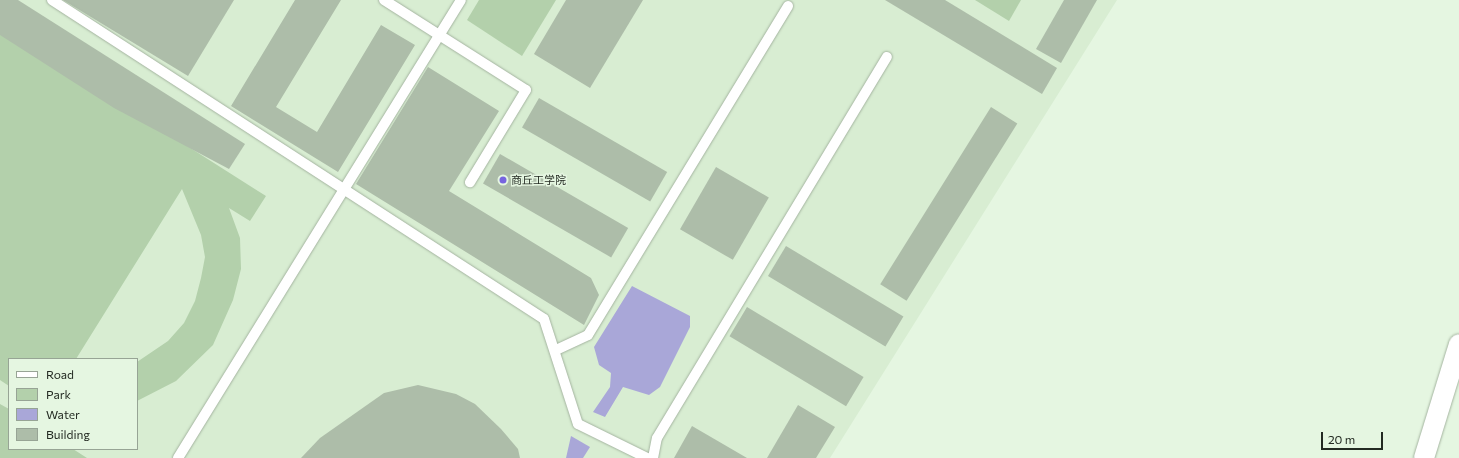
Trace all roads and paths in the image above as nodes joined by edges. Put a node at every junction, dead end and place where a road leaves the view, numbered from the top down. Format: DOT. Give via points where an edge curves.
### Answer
graph roads {
  1 [pos="52,0"];
  2 [pos="384,0"];
  3 [pos="461,0"];
  4 [pos="788,6"];
  5 [pos="440,35"];
  6 [pos="886,57"];
  7 [pos="470,182"];
  8 [pos="343,191"];
  9 [pos="1459,344"];
  10 [pos="556,350"];
  11 [pos="178,458"];
  12 [pos="648,458"];
  13 [pos="653,458"];
  14 [pos="1424,458"];
  1 -- 8 [label="lane"];
  2 -- 5 [label="lane"];
  3 -- 5 [label="lane"];
  4 -- 10 [label="lane" via="588,335"];
  5 -- 7 [label="lane" via="526,90"];
  5 -- 8 [label="lane"];
  6 -- 13 [label="lane" via="657,438"];
  8 -- 10 [label="lane" via="544,319"];
  8 -- 11 [label="lane"];
  9 -- 14 [label="street"];
  10 -- 12 [label="lane" via="578,424"];
}
